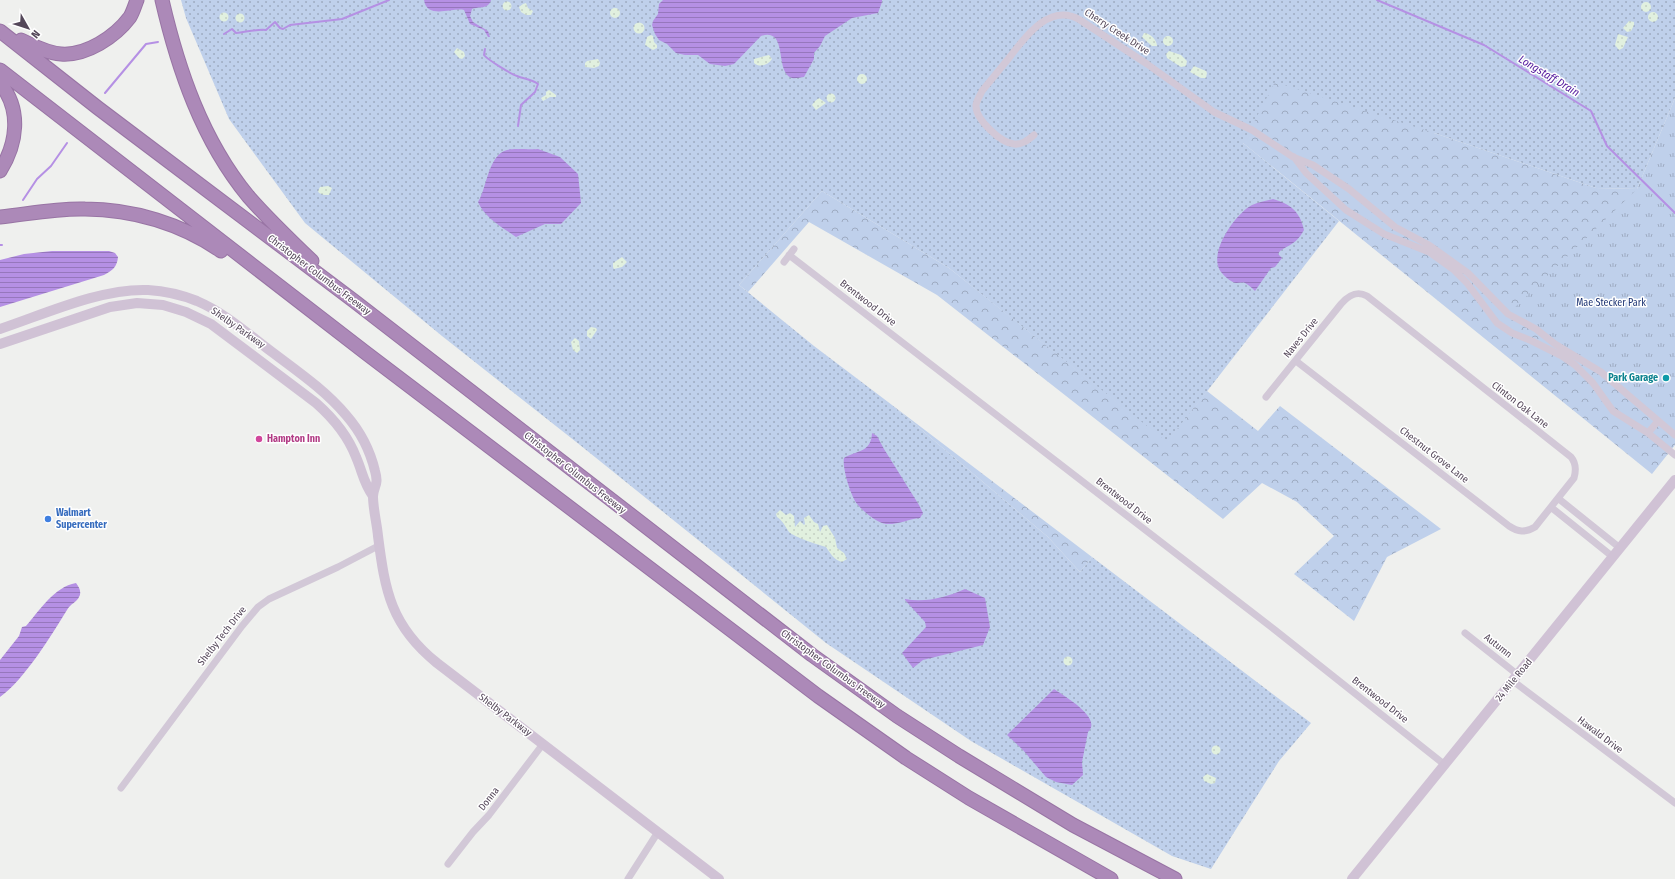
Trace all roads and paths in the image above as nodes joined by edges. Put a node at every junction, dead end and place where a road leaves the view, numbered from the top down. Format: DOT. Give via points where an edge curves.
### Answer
graph roads {
  1 [pos="137,0"];
  2 [pos="162,0"];
  3 [pos="0,30"];
  4 [pos="0,70"];
  5 [pos="0,83"];
  6 [pos="1034,135"];
  7 [pos="1293,157"];
  8 [pos="0,171"];
  9 [pos="1328,175"];
  10 [pos="1320,186"];
  11 [pos="0,217"];
  12 [pos="794,249"];
  13 [pos="1431,250"];
  14 [pos="789,255"];
  15 [pos="784,262"];
  16 [pos="1355,294"];
  17 [pos="354,301"];
  18 [pos="310,309"];
  19 [pos="0,329"];
  20 [pos="0,344"];
  21 [pos="1567,355"];
  22 [pos="1296,361"];
  23 [pos="1266,397"];
  24 [pos="345,414"];
  25 [pos="329,416"];
  26 [pos="1658,421"];
  27 [pos="1648,433"];
  28 [pos="1675,435"];
  29 [pos="1675,455"];
  30 [pos="1675,480"];
  31 [pos="373,496"];
  32 [pos="1558,499"];
  33 [pos="1552,508"];
  34 [pos="380,545"];
  35 [pos="1620,548"];
  36 [pos="1613,557"];
  37 [pos="1465,633"];
  38 [pos="1516,678"];
  39 [pos="543,744"];
  40 [pos="1445,765"];
  41 [pos="121,788"];
  42 [pos="1675,803"];
  43 [pos="658,832"];
  44 [pos="448,864"];
  45 [pos="628,879"];
  46 [pos="719,879"];
  47 [pos="1110,879"];
  48 [pos="1175,879"];
  49 [pos="1352,879"];
  1 -- 3 [label="highway" via="130,16 112,35 84,51 62,54 40,50"];
  2 -- 17 [label="highway" via="171,38 190,93 208,134 230,171 273,223"];
  3 -- 17 [label="highway, Christopher Columbus Freeway" via="98,108"];
  4 -- 18 [label="highway"];
  5 -- 8 [label="highway" via="11,104 15,123 14,142"];
  6 -- 7 [label="street, Cherry Creek Drive" via="1019,144 1007,142 983,124 976,106 982,91 1032,30 1048,19 1067,15 1080,20 1147,64 1214,112 1252,130"];
  7 -- 9 [label="street, Cherry Creek Drive" via="1313,164"];
  7 -- 10 [label="street, Cherry Creek Drive"];
  9 -- 10 [label="street"];
  9 -- 13 [label="street, Cherry Creek Drive" via="1395,227"];
  10 -- 13 [label="street, Cherry Creek Drive" via="1346,210 1384,234"];
  11 -- 18 [label="highway" via="66,209 124,212 145,217 204,239"];
  12 -- 14 [label="street"];
  13 -- 21 [label="street, Cherry Creek Drive" via="1468,274 1508,314 1536,329"];
  13 -- 21 [label="street, Cherry Creek Drive" via="1467,283 1497,322 1512,333"];
  14 -- 15 [label="street"];
  14 -- 40 [label="street, Brentwood Drive"];
  16 -- 22 [label="street, Naves Drive" via="1346,298"];
  16 -- 32 [label="street, Clinton Oak Lane" via="1367,296 1573,459 1576,468 1574,478"];
  17 -- 48 [label="highway, Christopher Columbus Freeway" via="812,655 897,716 1073,825"];
  18 -- 47 [label="highway" via="818,696 969,798"];
  19 -- 24 [label="street, Shelby Parkway" via="111,292 149,290 176,294 207,306 228,320 330,398"];
  20 -- 25 [label="street, Shelby Parkway" via="110,306 137,303 163,305 211,324"];
  21 -- 26 [label="street, Cherry Creek Drive" via="1601,372"];
  21 -- 27 [label="street, Cherry Creek Drive" via="1593,383 1613,411"];
  22 -- 23 [label="street, Naves Drive"];
  22 -- 33 [label="street, Chestnut Grove Lane" via="1513,529 1522,532 1530,530"];
  24 -- 25 [label="street" via="339,418"];
  24 -- 31 [label="street, Shelby Parkway" via="362,438 373,464 378,482"];
  25 -- 31 [label="street, Shelby Parkway" via="348,441 356,456 365,485"];
  26 -- 27 [label="street"];
  26 -- 28 [label="street, Cherry Creek Drive"];
  27 -- 29 [label="street, Cherry Creek Drive"];
  30 -- 35 [label="street, 24 Mile Road"];
  31 -- 34 [label="street, Shelby Parkway"];
  32 -- 33 [label="street, Chestnut Grove Lane"];
  32 -- 35 [label="street"];
  33 -- 36 [label="street"];
  34 -- 39 [label="street, Shelby Parkway" via="385,583 391,604 413,640 437,663"];
  34 -- 41 [label="street, Shelby Tech Drive" via="269,599 258,607"];
  35 -- 36 [label="street, 24 Mile Road"];
  36 -- 38 [label="street, 24 Mile Road"];
  37 -- 38 [label="street, Autumn"];
  38 -- 40 [label="street, 24 Mile Road"];
  38 -- 42 [label="street, Hawald Drive"];
  39 -- 43 [label="street, Shelby Parkway"];
  39 -- 44 [label="street, Donna" via="489,816"];
  40 -- 49 [label="street, 24 Mile Road"];
  43 -- 45 [label="street"];
  43 -- 46 [label="street, Shelby Parkway"];
}
